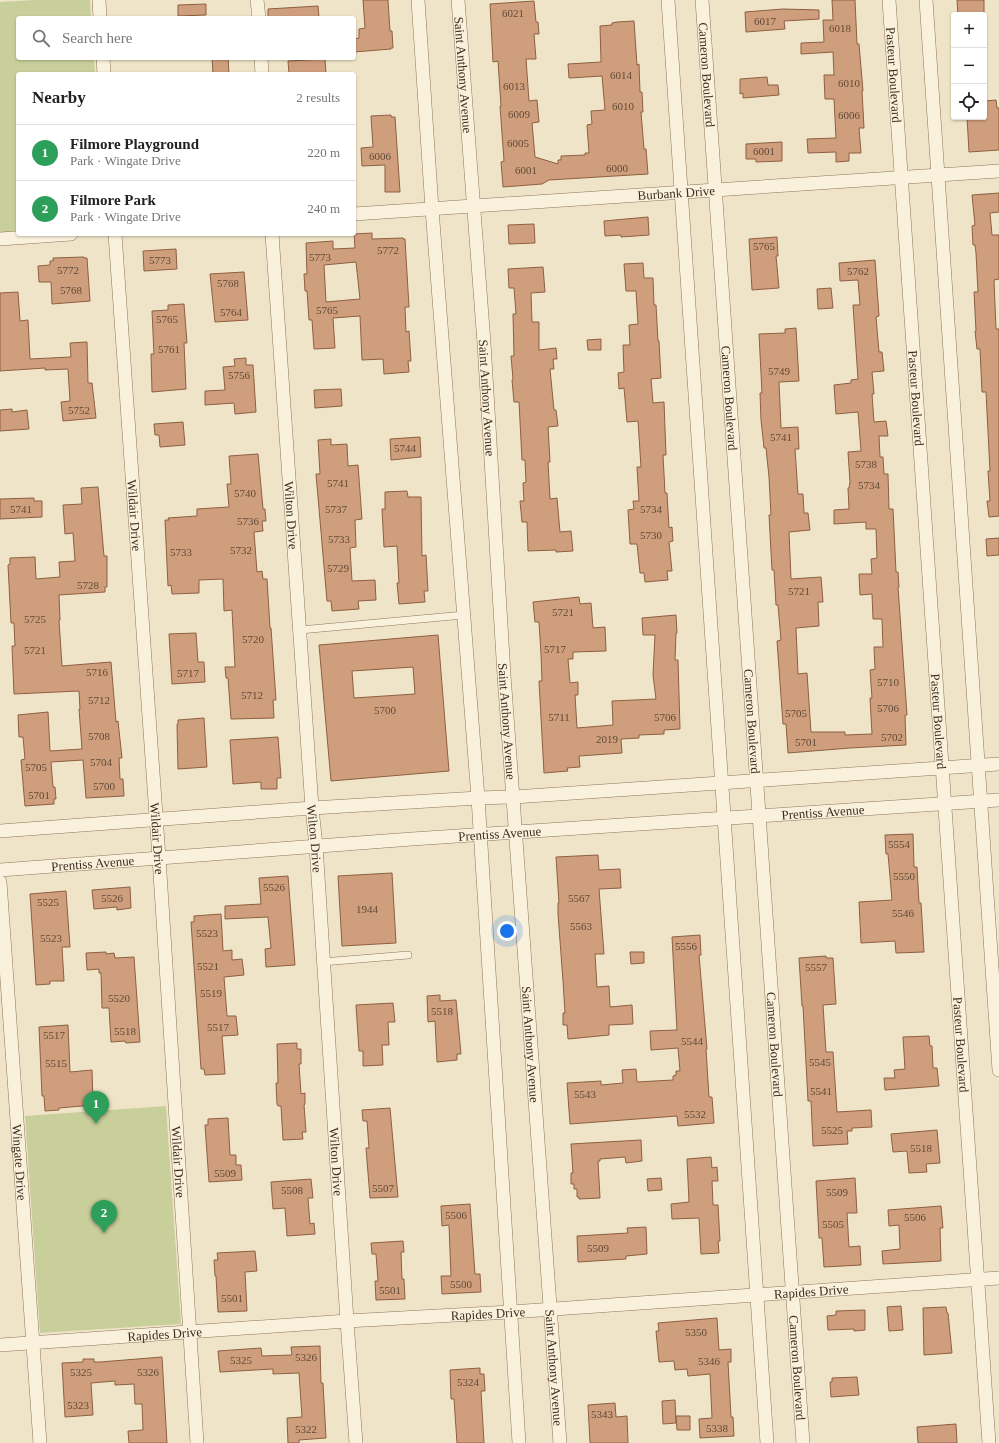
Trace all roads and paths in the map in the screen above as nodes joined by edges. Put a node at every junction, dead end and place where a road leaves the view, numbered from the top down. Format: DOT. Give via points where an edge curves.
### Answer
graph roads {
  1 [pos="99,0"];
  2 [pos="258,0"];
  3 [pos="418,0"];
  4 [pos="458,0"];
  5 [pos="668,0"];
  6 [pos="702,0"];
  7 [pos="889,0"];
  8 [pos="926,0"];
  9 [pos="100,16"];
  10 [pos="259,16"];
  11 [pos="103,60"];
  12 [pos="261,60"];
  13 [pos="104,72"];
  14 [pos="262,72"];
  15 [pos="999,171"];
  16 [pos="938,175"];
  17 [pos="901,177"];
  18 [pos="716,190"];
  19 [pos="681,192"];
  20 [pos="474,206"];
  21 [pos="432,209"];
  22 [pos="356,214"];
  23 [pos="43,236"];
  24 [pos="115,236"];
  25 [pos="272,236"];
  26 [pos="0,239"];
  27 [pos="464,615"];
  28 [pos="300,630"];
  29 [pos="999,764"];
  30 [pos="978,765"];
  31 [pos="942,768"];
  32 [pos="757,781"];
  33 [pos="722,783"];
  34 [pos="514,797"];
  35 [pos="478,798"];
  36 [pos="999,800"];
  37 [pos="981,801"];
  38 [pos="945,803"];
  39 [pos="312,808"];
  40 [pos="759,816"];
  41 [pos="724,818"];
  42 [pos="156,820"];
  43 [pos="0,831"];
  44 [pos="516,832"];
  45 [pos="480,834"];
  46 [pos="316,846"];
  47 [pos="159,858"];
  48 [pos="0,870"];
  49 [pos="0,882"];
  50 [pos="408,955"];
  51 [pos="322,962"];
  52 [pos="999,1070"];
  53 [pos="999,1278"];
  54 [pos="978,1279"];
  55 [pos="793,1292"];
  56 [pos="757,1294"];
  57 [pos="550,1308"];
  58 [pos="510,1312"];
  59 [pos="347,1321"];
  60 [pos="190,1332"];
  61 [pos="33,1342"];
  62 [pos="0,1345"];
  63 [pos="40,1443"];
  64 [pos="197,1443"];
  65 [pos="356,1443"];
  66 [pos="520,1443"];
  67 [pos="560,1443"];
  68 [pos="767,1443"];
  69 [pos="803,1443"];
  70 [pos="990,1443"];
  1 -- 9 [label="street"];
  2 -- 10 [label="street"];
  3 -- 21 [label="street"];
  4 -- 20 [label="street, Saint Anthony Avenue"];
  5 -- 19 [label="street"];
  6 -- 18 [label="street, Cameron Boulevard"];
  7 -- 17 [label="street, Pasteur Boulevard"];
  8 -- 16 [label="street"];
  11 -- 13 [label="street"];
  12 -- 14 [label="street"];
  15 -- 16 [label="street, Burbank Drive"];
  16 -- 17 [label="street, Burbank Drive"];
  16 -- 30 [label="street"];
  17 -- 18 [label="street, Burbank Drive"];
  17 -- 31 [label="street, Pasteur Boulevard"];
  18 -- 19 [label="street, Burbank Drive"];
  18 -- 32 [label="street, Cameron Boulevard"];
  19 -- 20 [label="street, Burbank Drive"];
  19 -- 33 [label="street"];
  20 -- 21 [label="street, Burbank Drive"];
  20 -- 34 [label="street, Saint Anthony Avenue"];
  21 -- 22 [label="street, Burbank Drive"];
  21 -- 27 [label="street"];
  23 -- 26 [label="street"];
  24 -- 42 [label="street, Wildair Drive"];
  25 -- 28 [label="street, Wilton Drive"];
  27 -- 28 [label="lane"];
  27 -- 35 [label="street"];
  28 -- 39 [label="street, Wilton Drive"];
  29 -- 30 [label="street"];
  30 -- 31 [label="street"];
  30 -- 37 [label="street"];
  31 -- 32 [label="street"];
  31 -- 38 [label="street, Pasteur Boulevard"];
  32 -- 33 [label="street"];
  32 -- 40 [label="street, Cameron Boulevard"];
  33 -- 34 [label="street"];
  33 -- 41 [label="street"];
  34 -- 35 [label="street"];
  34 -- 44 [label="street, Saint Anthony Avenue"];
  35 -- 39 [label="street"];
  35 -- 45 [label="street"];
  36 -- 37 [label="street, Prentiss Avenue"];
  37 -- 38 [label="street, Prentiss Avenue"];
  37 -- 52 [label="street"];
  38 -- 40 [label="street, Prentiss Avenue"];
  38 -- 54 [label="street, Pasteur Boulevard"];
  39 -- 42 [label="street"];
  39 -- 46 [label="street, Wilton Drive"];
  40 -- 41 [label="street, Prentiss Avenue"];
  40 -- 55 [label="street, Cameron Boulevard"];
  41 -- 44 [label="street, Prentiss Avenue"];
  41 -- 56 [label="street"];
  42 -- 43 [label="street"];
  42 -- 47 [label="street, Wildair Drive"];
  44 -- 45 [label="street, Prentiss Avenue"];
  44 -- 57 [label="street, Saint Anthony Avenue"];
  45 -- 46 [label="street, Prentiss Avenue"];
  45 -- 58 [label="street"];
  46 -- 47 [label="street, Prentiss Avenue"];
  46 -- 51 [label="street, Wilton Drive"];
  47 -- 48 [label="street, Prentiss Avenue"];
  47 -- 60 [label="street, Wildair Drive"];
  49 -- 61 [label="street, Wingate Drive"];
  50 -- 51 [label="lane"];
  51 -- 59 [label="street, Wilton Drive"];
  53 -- 54 [label="street, Rapides Drive"];
  54 -- 55 [label="street, Rapides Drive"];
  54 -- 70 [label="street, Pasteur Boulevard"];
  55 -- 56 [label="street, Rapides Drive"];
  55 -- 69 [label="street, Cameron Boulevard"];
  56 -- 57 [label="street, Rapides Drive"];
  56 -- 68 [label="street"];
  57 -- 58 [label="street, Rapides Drive"];
  57 -- 67 [label="street, Saint Anthony Avenue"];
  58 -- 59 [label="street, Rapides Drive"];
  58 -- 66 [label="street"];
  59 -- 60 [label="street, Rapides Drive"];
  59 -- 65 [label="street, Wilton Drive"];
  60 -- 61 [label="street, Rapides Drive"];
  60 -- 64 [label="street, Wildair Drive"];
  61 -- 62 [label="street, Rapides Drive"];
  61 -- 63 [label="street, Wingate Drive"];
}
